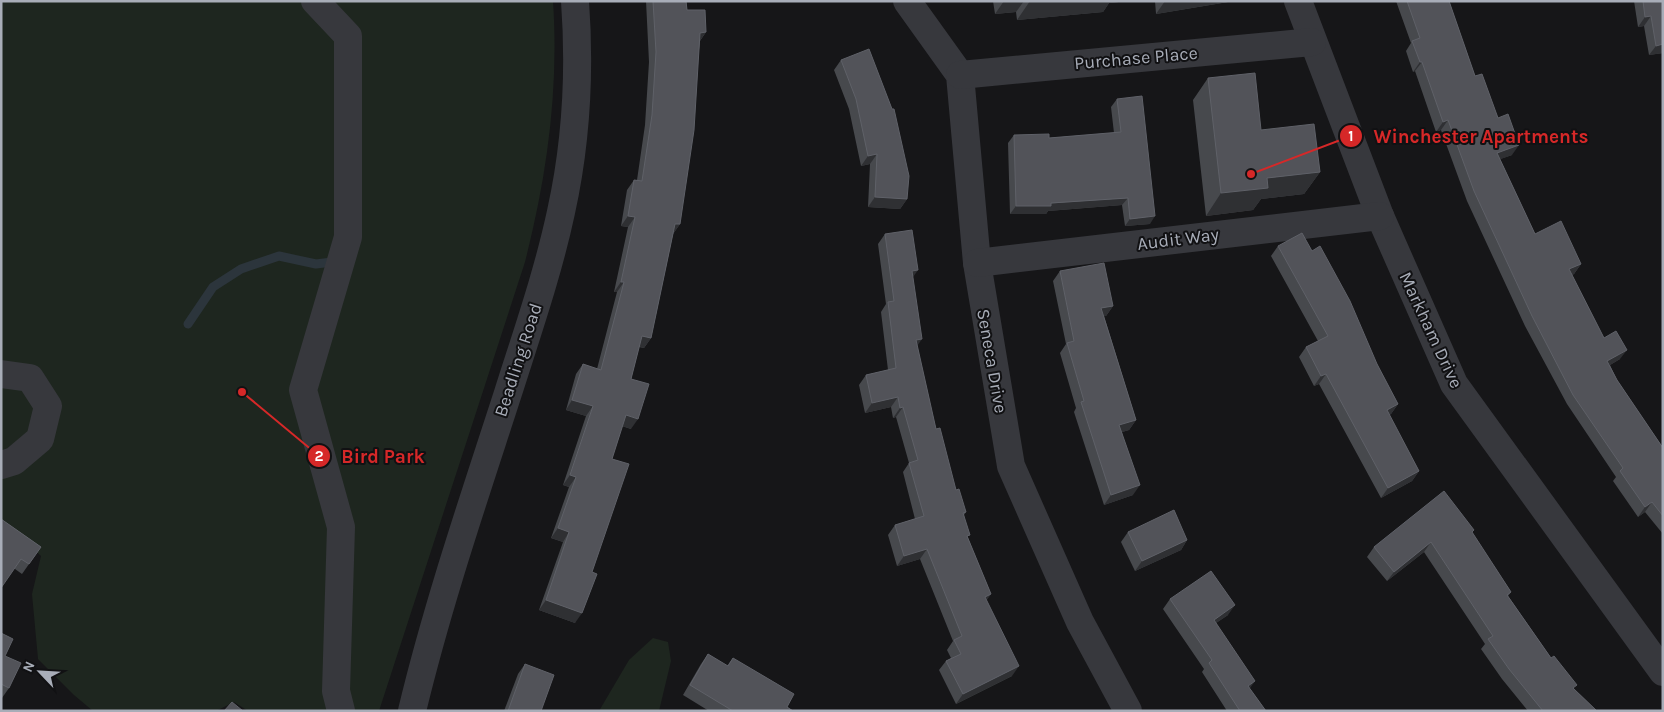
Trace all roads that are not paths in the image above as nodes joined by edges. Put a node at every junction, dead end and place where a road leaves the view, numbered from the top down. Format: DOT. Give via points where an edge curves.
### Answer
graph roads {
  1 [pos="315,1"];
  2 [pos="576,1"];
  3 [pos="907,1"];
  4 [pos="1298,1"];
  5 [pos="1312,42"];
  6 [pos="960,74"];
  7 [pos="1380,216"];
  8 [pos="976,262"];
  9 [pos="1,374"];
  10 [pos="1,466"];
  11 [pos="1663,672"];
  12 [pos="341,711"];
  13 [pos="412,711"];
  14 [pos="1128,711"];
  1 -- 12 [label="street" via="348,36 348,237 303,390 341,527 336,691"];
  2 -- 13 [label="street, Beadling Road" via="575,98 562,210 548,268 465,526"];
  3 -- 6 [label="street"];
  4 -- 5 [label="street, Markham Drive"];
  5 -- 6 [label="street, Purchase Place"];
  5 -- 7 [label="street, Markham Drive"];
  6 -- 8 [label="street, Seneca Drive"];
  7 -- 8 [label="street, Audit Way"];
  7 -- 11 [label="street, Markham Drive" via="1454,384"];
  8 -- 14 [label="street, Seneca Drive" via="1011,466 1080,622"];
  9 -- 10 [label="street" via="30,378 48,406 40,439 14,462"];
}
